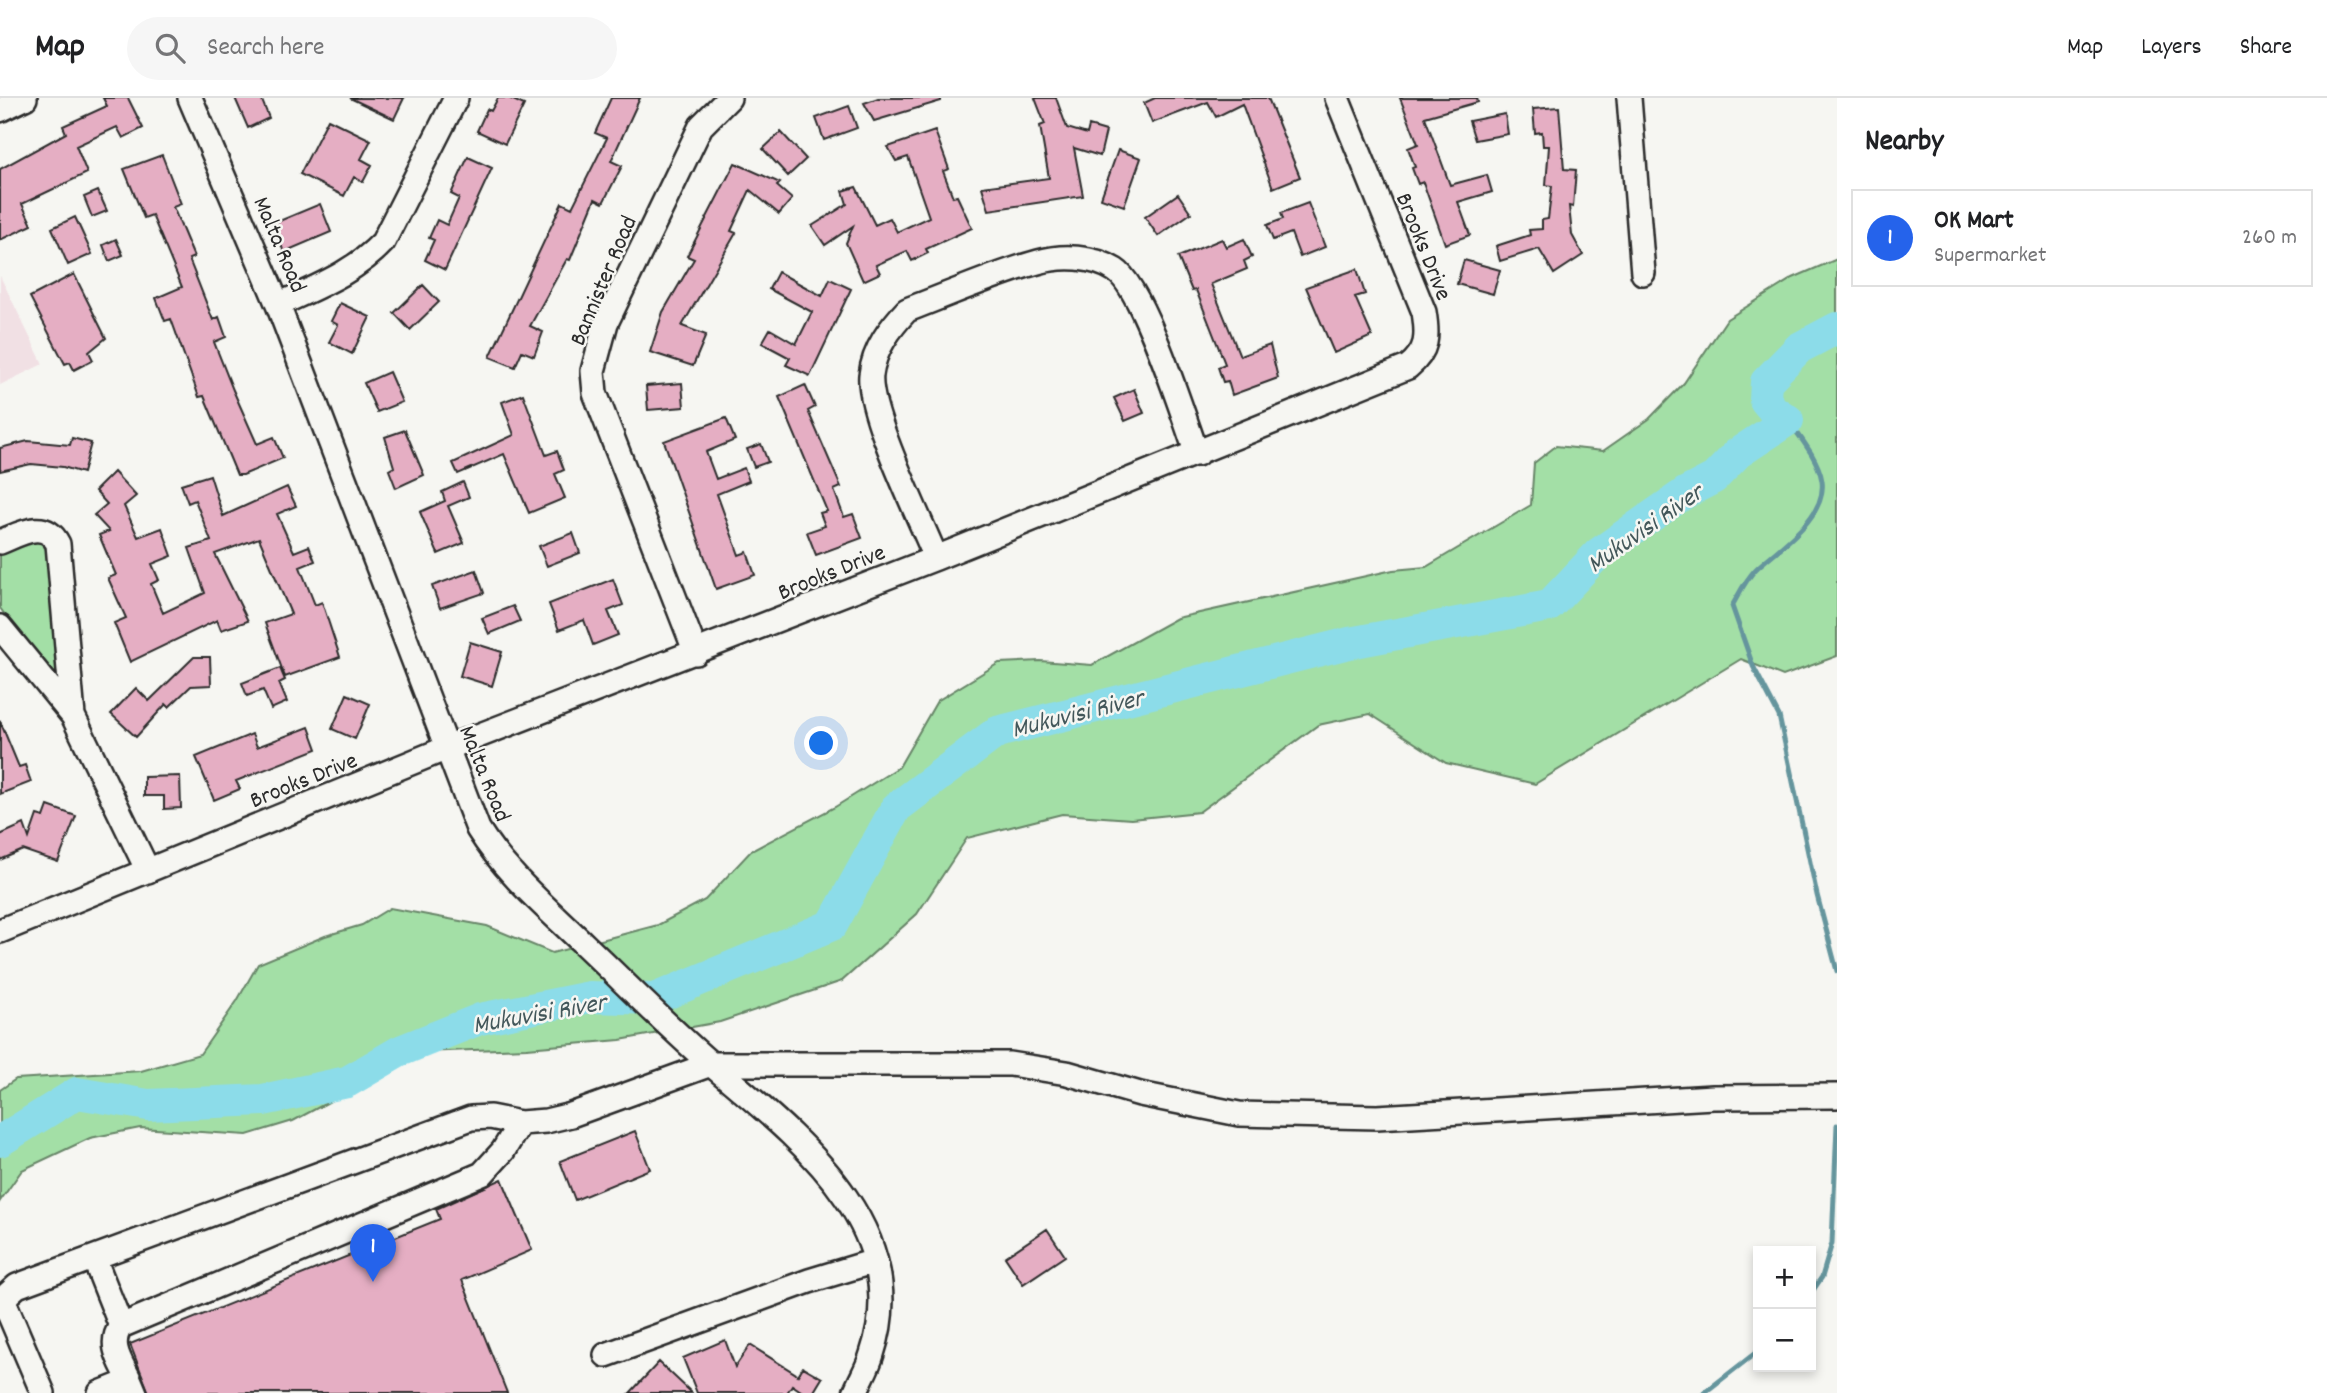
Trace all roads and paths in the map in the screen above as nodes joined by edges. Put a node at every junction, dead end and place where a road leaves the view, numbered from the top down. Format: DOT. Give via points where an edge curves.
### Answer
graph roads {
  1 [pos="26,98"];
  2 [pos="190,98"];
  3 [pos="456,98"];
  4 [pos="729,98"];
  5 [pos="1337,98"];
  6 [pos="1629,98"];
  7 [pos="0,110"];
  8 [pos="1643,273"];
  9 [pos="278,305"];
  10 [pos="1197,454"];
  11 [pos="0,542"];
  12 [pos="936,558"];
  13 [pos="0,627"];
  14 [pos="696,653"];
  15 [pos="73,716"];
  16 [pos="447,748"];
  17 [pos="148,871"];
  18 [pos="0,931"];
  19 [pos="711,1064"];
  20 [pos="1835,1096"];
  21 [pos="520,1123"];
  22 [pos="94,1258"];
  23 [pos="875,1261"];
  24 [pos="121,1326"];
  25 [pos="606,1355"];
  26 [pos="132,1387"];
  27 [pos="43,1393"];
  28 [pos="100,1393"];
  29 [pos="855,1393"];
  1 -- 7 [label="street"];
  2 -- 9 [label="street, Malta Road"];
  3 -- 9 [label="street" via="383,242 349,272"];
  4 -- 14 [label="street, Bannister Road" via="701,127 606,323 593,371 595,393"];
  5 -- 10 [label="street, Brooks Drive" via="1424,312 1426,345 1408,367"];
  6 -- 8 [label="street"];
  9 -- 16 [label="street, Malta Road"];
  10 -- 12 [label="street, Brooks Drive"];
  10 -- 12 [label="street" via="1143,311 1117,271 1069,257 1039,261 907,310 875,356 871,377 875,410"];
  11 -- 15 [label="street" via="40,529 58,544"];
  12 -- 14 [label="street, Brooks Drive"];
  13 -- 15 [label="street"];
  14 -- 16 [label="street, Brooks Drive"];
  15 -- 17 [label="street"];
  16 -- 17 [label="street, Brooks Drive"];
  16 -- 19 [label="street, Malta Road" via="478,829 509,872"];
  17 -- 18 [label="street, Brooks Drive"];
  19 -- 20 [label="street" via="1010,1064 1239,1114 1377,1117 1713,1097"];
  19 -- 21 [label="street" via="572,1115"];
  19 -- 23 [label="street, Malta Road" via="794,1134 830,1175 862,1225"];
  21 -- 22 [label="street" via="471,1118"];
  21 -- 24 [label="street" via="482,1174"];
  22 -- 24 [label="street"];
  22 -- 27 [label="street" via="17,1286 7,1295 5,1304"];
  23 -- 25 [label="street"];
  23 -- 29 [label="street, Malta Road" via="880,1293 877,1331"];
  24 -- 26 [label="street" via="114,1345"];
  26 -- 28 [label="street"];
}
